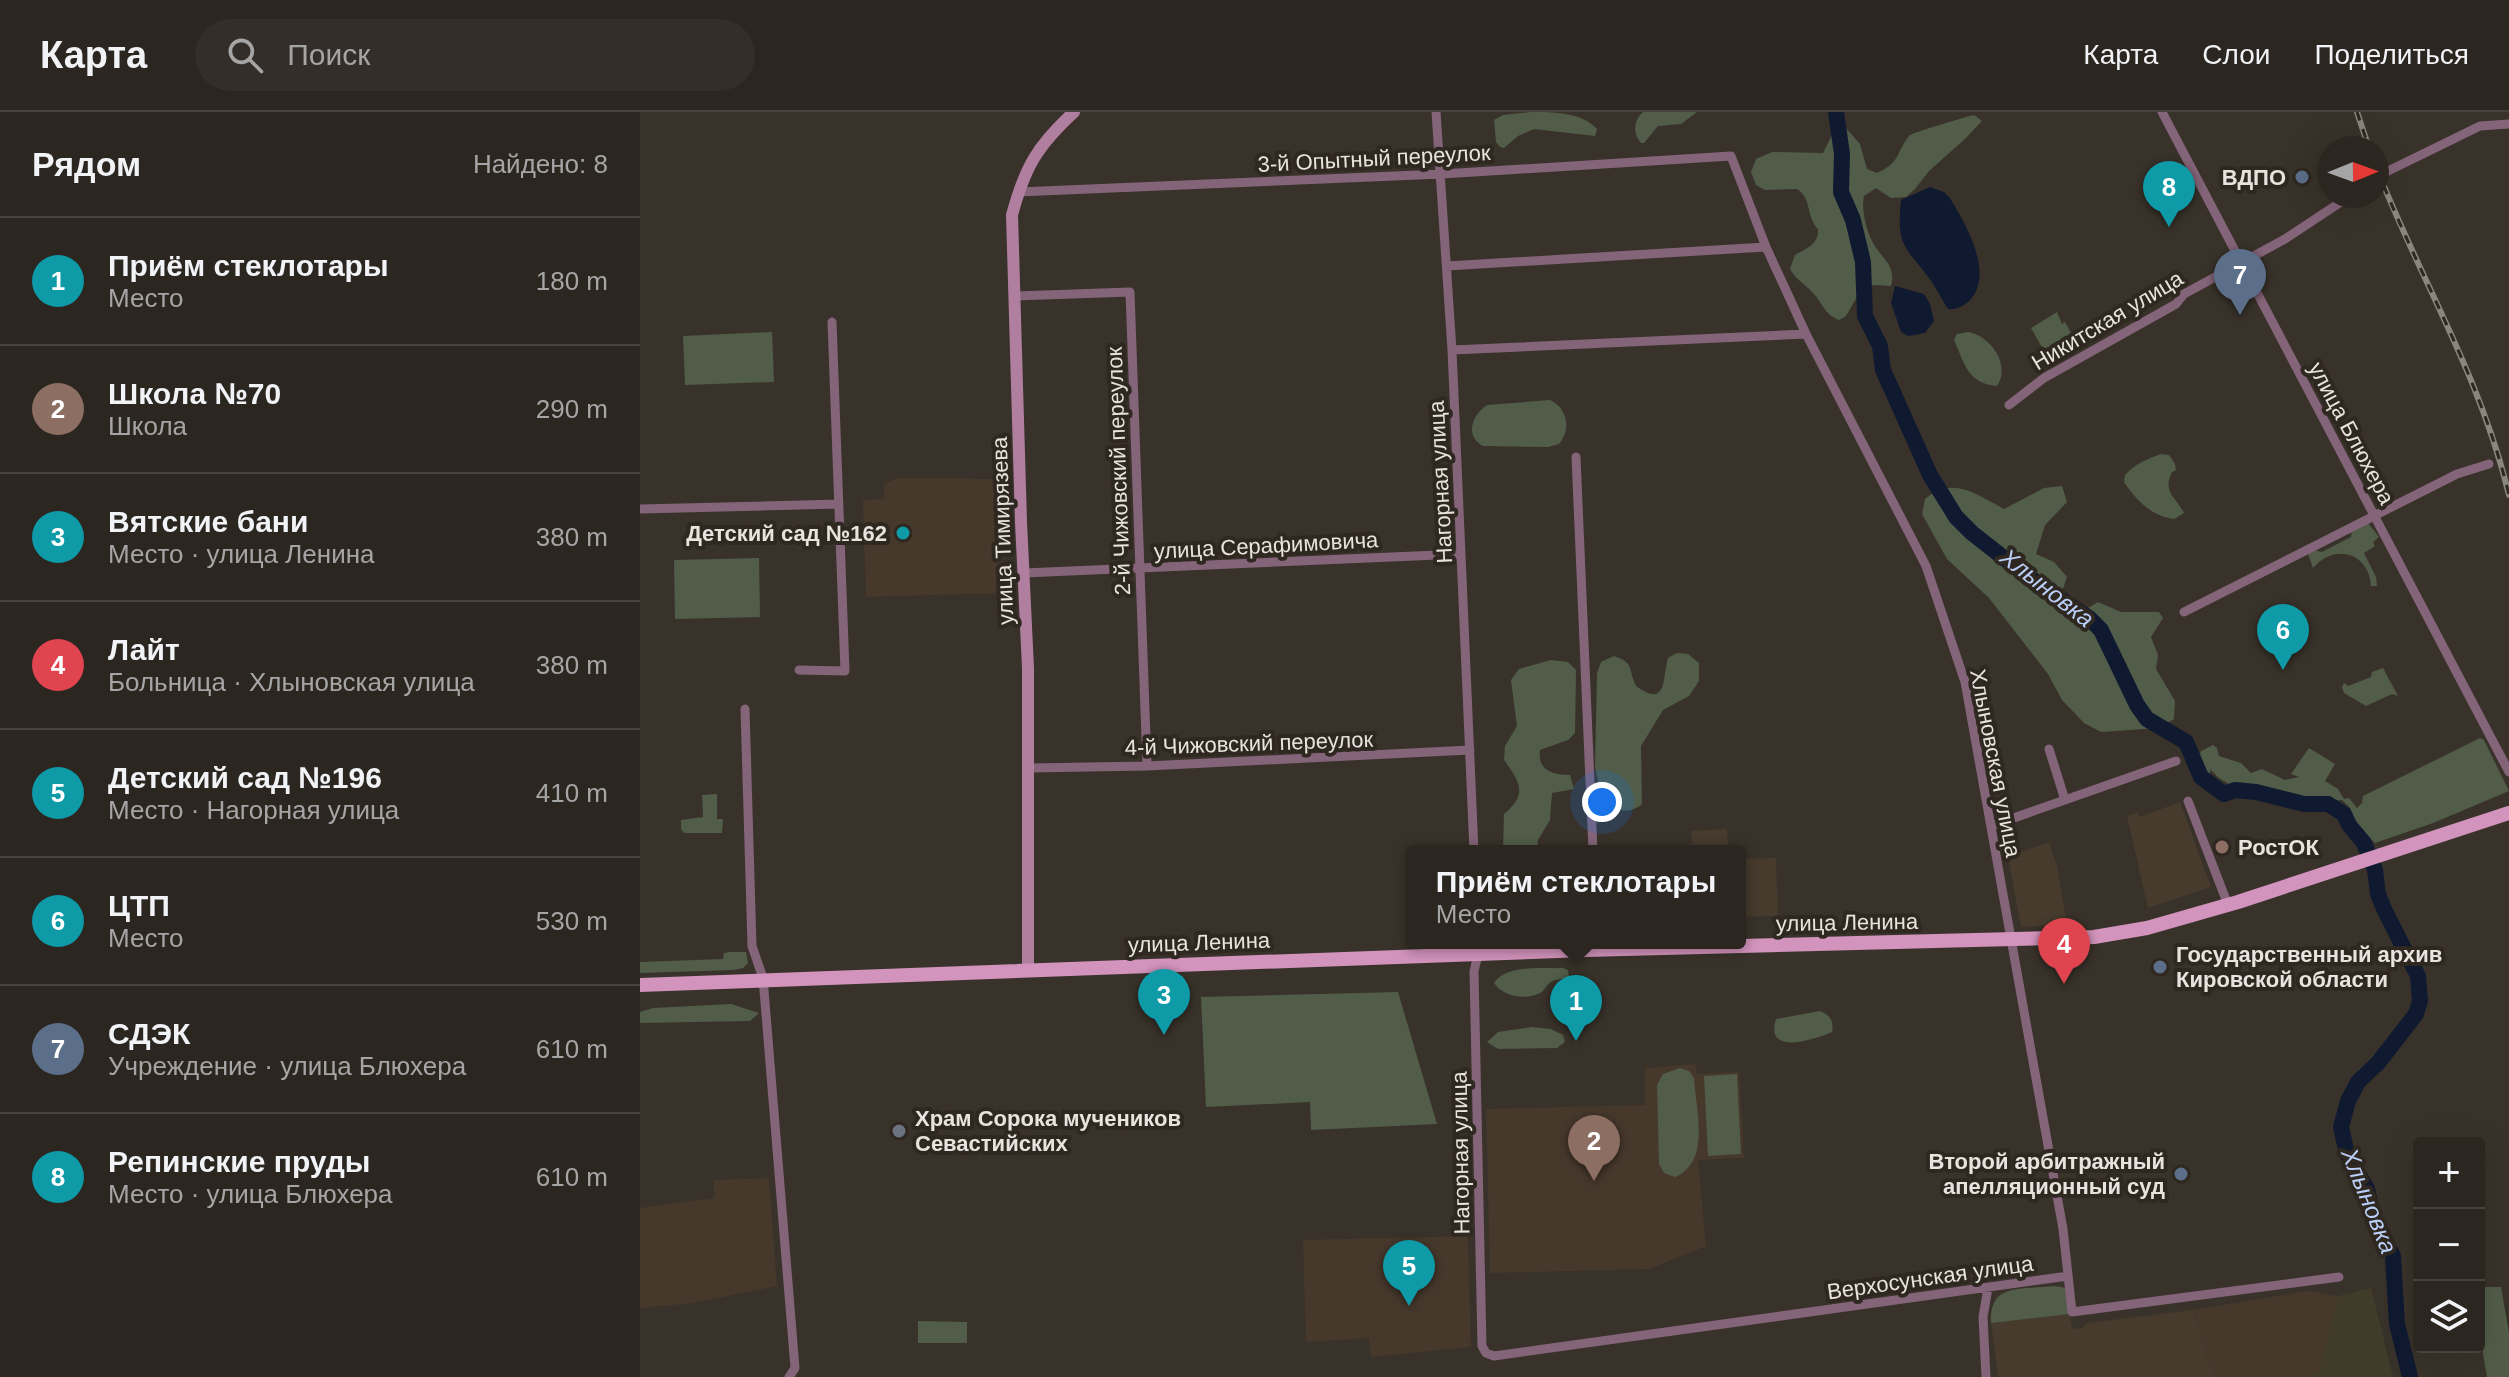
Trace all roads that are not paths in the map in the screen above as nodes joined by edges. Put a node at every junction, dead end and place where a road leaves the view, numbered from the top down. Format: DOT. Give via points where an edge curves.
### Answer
graph roads {
  1 [pos="1074,112"];
  2 [pos="1436,112"];
  3 [pos="2162,112"];
  4 [pos="2509,124"];
  5 [pos="1731,156"];
  6 [pos="2389,171"];
  7 [pos="1442,174"];
  8 [pos="1018,192"];
  9 [pos="2333,208"];
  10 [pos="1766,247"];
  11 [pos="2241,262"];
  12 [pos="1447,266"];
  13 [pos="1014,296"];
  14 [pos="832,322"];
  15 [pos="1806,334"];
  16 [pos="1452,350"];
  17 [pos="2009,405"];
  18 [pos="1576,457"];
  19 [pos="2489,464"];
  20 [pos="839,504"];
  21 [pos="640,509"];
  22 [pos="2374,514"];
  23 [pos="1461,554"];
  24 [pos="1138,570"];
  25 [pos="1024,573"];
  26 [pos="2184,612"];
  27 [pos="799,670"];
  28 [pos="745,709"];
  29 [pos="2049,749"];
  30 [pos="1470,750"];
  31 [pos="2176,761"];
  32 [pos="1147,766"];
  33 [pos="1029,768"];
  34 [pos="2509,772"];
  35 [pos="2065,800"];
  36 [pos="2188,801"];
  37 [pos="2509,813"];
  38 [pos="1991,826"];
  39 [pos="1474,845"];
  40 [pos="1593,845"];
  41 [pos="2228,905"];
  42 [pos="2011,940"];
  43 [pos="1746,944"];
  44 [pos="1478,949"];
  45 [pos="1028,970"];
  46 [pos="763,978"];
  47 [pos="640,985"];
  48 [pos="2068,1276"];
  49 [pos="2339,1277"];
  50 [pos="1988,1288"];
  51 [pos="1494,1356"];
  52 [pos="789,1377"];
  53 [pos="1986,1377"];
  1 -- 8 [label="main road, улица Тимирязева" via="1037,151"];
  2 -- 7 [label="street, Нагорная улица"];
  3 -- 11 [label="street, улица Блюхера"];
  4 -- 6 [label="street" via="2480,126"];
  5 -- 7 [label="street, 3-й Опытный переулок"];
  5 -- 10 [label="street, Хлыновская улица"];
  7 -- 8 [label="street, 3-й Опытный переулок"];
  7 -- 12 [label="street, Нагорная улица"];
  8 -- 13 [label="main road, улица Тимирязева" via="1012,215"];
  9 -- 11 [label="street, Никитская улица"];
  10 -- 12 [label="street"];
  10 -- 15 [label="street, Хлыновская улица"];
  11 -- 17 [label="street, Никитская улица" via="2044,378"];
  11 -- 22 [label="street, улица Блюхера"];
  12 -- 16 [label="street, Нагорная улица"];
  13 -- 24 [label="street, 2-й Чижовский переулок" via="1130,292"];
  13 -- 25 [label="main road, улица Тимирязева"];
  14 -- 20 [label="street"];
  15 -- 16 [label="street"];
  15 -- 38 [label="street, Хлыновская улица" via="1934,587 1968,691"];
  16 -- 23 [label="street, Нагорная улица"];
  18 -- 40 [label="street"];
  19 -- 22 [label="street"];
  20 -- 21 [label="street"];
  20 -- 27 [label="street" via="845,671"];
  22 -- 26 [label="street"];
  22 -- 34 [label="street, улица Блюхера"];
  23 -- 24 [label="street, улица Серафимовича"];
  23 -- 30 [label="street, Нагорная улица"];
  24 -- 25 [label="street, улица Серафимовича"];
  24 -- 32 [label="street, 2-й Чижовский переулок"];
  25 -- 33 [label="main road, улица Тимирязева"];
  28 -- 46 [label="street" via="752,946"];
  29 -- 35 [label="street"];
  30 -- 32 [label="street, 4-й Чижовский переулок"];
  30 -- 39 [label="street, Нагорная улица"];
  31 -- 35 [label="street"];
  32 -- 33 [label="street, 4-й Чижовский переулок"];
  33 -- 45 [label="main road, улица Тимирязева"];
  35 -- 38 [label="street"];
  36 -- 41 [label="street"];
  37 -- 41 [label="main road, улица Ленина"];
  38 -- 42 [label="street, Хлыновская улица"];
  41 -- 42 [label="main road, улица Ленина" via="2094,937"];
  42 -- 43 [label="main road, улица Ленина"];
  42 -- 48 [label="street, Хлыновская улица"];
  44 -- 45 [label="main road, улица Ленина"];
  44 -- 51 [label="street, Нагорная улица" via="1474,971 1482,1346"];
  45 -- 46 [label="main road, улица Ленина"];
  46 -- 47 [label="main road, улица Ленина"];
  46 -- 52 [label="street" via="795,1368"];
  48 -- 49 [label="street" via="2072,1312"];
  48 -- 50 [label="street, Верхосунская улица"];
  50 -- 51 [label="street, Верхосунская улица"];
  50 -- 53 [label="street" via="1983,1317"];
}
